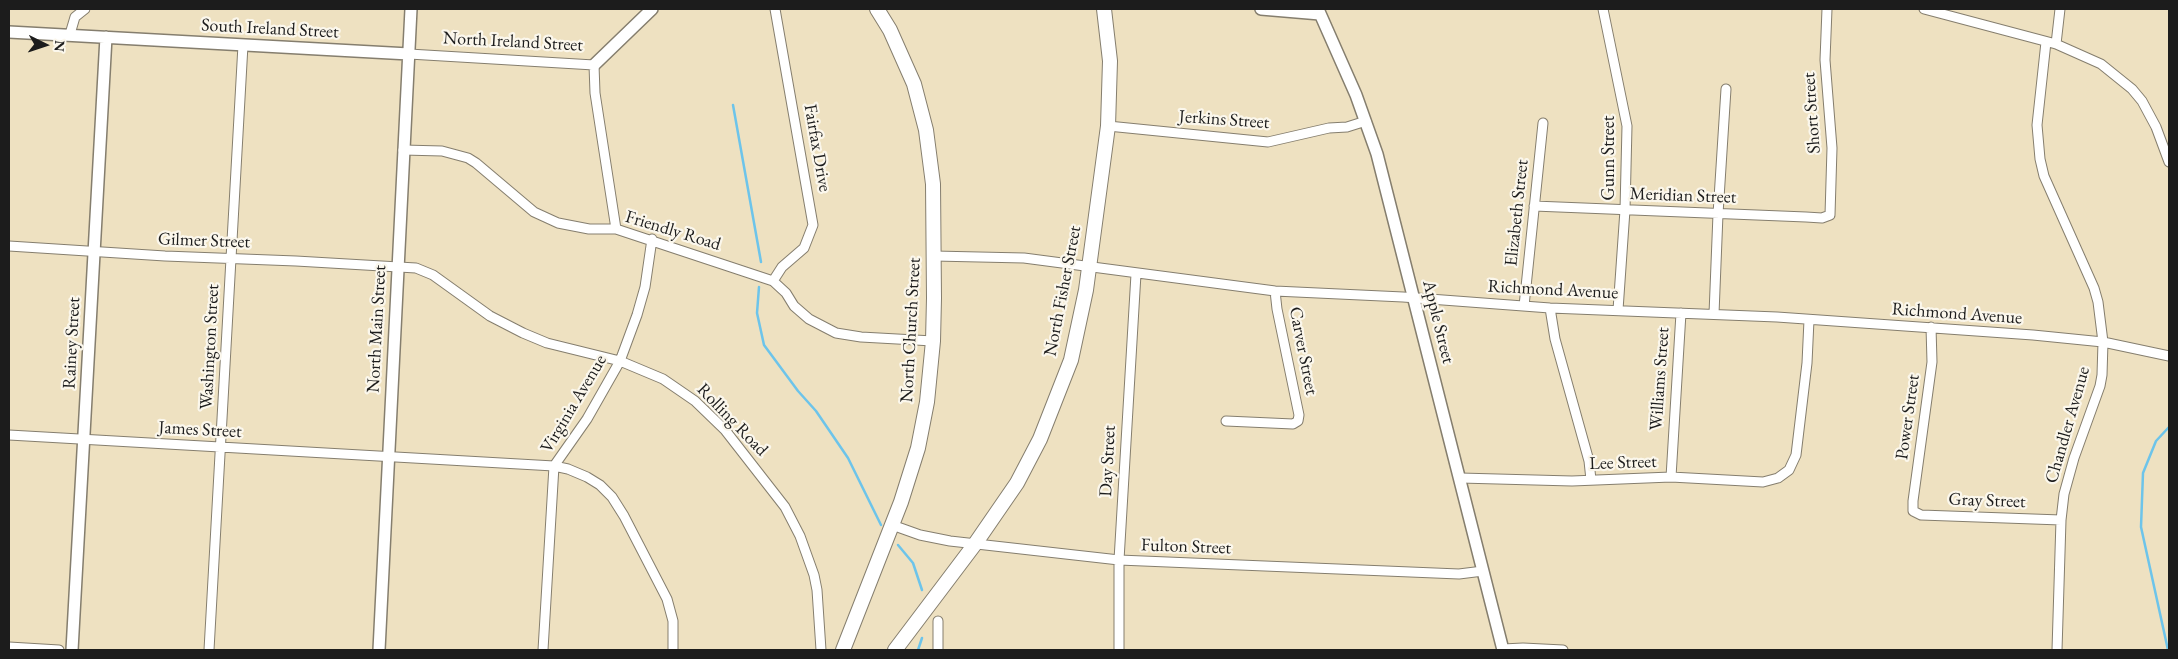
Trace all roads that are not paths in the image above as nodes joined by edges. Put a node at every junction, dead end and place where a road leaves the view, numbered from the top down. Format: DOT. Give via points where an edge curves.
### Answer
graph roads {
  1 [pos="84,9"];
  2 [pos="411,9"];
  3 [pos="652,9"];
  4 [pos="775,9"];
  5 [pos="877,9"];
  6 [pos="1104,9"];
  7 [pos="1261,9"];
  8 [pos="1603,9"];
  9 [pos="1827,9"];
  10 [pos="1924,9"];
  11 [pos="2060,9"];
  12 [pos="1319,11"];
  13 [pos="9,32"];
  14 [pos="70,34"];
  15 [pos="106,37"];
  16 [pos="2051,43"];
  17 [pos="243,45"];
  18 [pos="409,54"];
  19 [pos="594,65"];
  20 [pos="1726,89"];
  21 [pos="1366,121"];
  22 [pos="1543,123"];
  23 [pos="1108,126"];
  24 [pos="403,150"];
  25 [pos="2169,162"];
  26 [pos="1534,206"];
  27 [pos="1625,210"];
  28 [pos="1718,214"];
  29 [pos="1830,215"];
  30 [pos="616,229"];
  31 [pos="652,239"];
  32 [pos="9,246"];
  33 [pos="95,251"];
  34 [pos="934,256"];
  35 [pos="231,258"];
  36 [pos="398,268"];
  37 [pos="1089,268"];
  38 [pos="1136,274"];
  39 [pos="773,280"];
  40 [pos="1275,291"];
  41 [pos="1415,298"];
  42 [pos="1524,306"];
  43 [pos="1550,308"];
  44 [pos="1618,310"];
  45 [pos="1681,313"];
  46 [pos="1714,314"];
  47 [pos="1809,320"];
  48 [pos="1932,327"];
  49 [pos="933,340"];
  50 [pos="2103,342"];
  51 [pos="2169,356"];
  52 [pos="620,361"];
  53 [pos="1226,422"];
  54 [pos="9,435"];
  55 [pos="84,440"];
  56 [pos="220,447"];
  57 [pos="389,456"];
  58 [pos="554,466"];
  59 [pos="1671,477"];
  60 [pos="1460,478"];
  61 [pos="1591,480"];
  62 [pos="1913,511"];
  63 [pos="2061,520"];
  64 [pos="892,525"];
  65 [pos="975,544"];
  66 [pos="1119,560"];
  67 [pos="1483,571"];
  68 [pos="938,621"];
  69 [pos="9,647"];
  70 [pos="59,650"];
  71 [pos="72,650"];
  72 [pos="209,650"];
  73 [pos="379,650"];
  74 [pos="543,650"];
  75 [pos="673,650"];
  76 [pos="822,650"];
  77 [pos="843,650"];
  78 [pos="895,650"];
  79 [pos="938,650"];
  80 [pos="1119,650"];
  81 [pos="1503,650"];
  82 [pos="1563,650"];
  83 [pos="2057,650"];
  1 -- 14 [label="street" via="75,17"];
  2 -- 18 [label="street, North Main Street"];
  3 -- 19 [label="street, North Ireland Street"];
  4 -- 39 [label="street, Fairfax Drive" via="813,225 804,248 782,267"];
  5 -- 34 [label="main road, North Church Street" via="914,84 924,121 933,184"];
  6 -- 23 [label="main road, North Fisher Street" via="1110,61"];
  7 -- 12 [label="street"];
  8 -- 27 [label="street, Gunn Street" via="1627,126"];
  9 -- 29 [label="street, Short Street" via="1825,60 1832,148"];
  10 -- 16 [label="street"];
  11 -- 16 [label="street, Chandler Avenue"];
  12 -- 21 [label="street, Apple Street"];
  13 -- 14 [label="street, South Ireland Street"];
  14 -- 15 [label="street, South Ireland Street"];
  15 -- 17 [label="street, South Ireland Street"];
  15 -- 33 [label="street, Rainey Street"];
  16 -- 25 [label="street" via="2101,64 2132,89 2150,113"];
  16 -- 50 [label="street, Chandler Avenue" via="2037,124 2040,159 2044,176 2094,288"];
  17 -- 18 [label="street, South Ireland Street"];
  17 -- 35 [label="street, Washington Street"];
  18 -- 19 [label="street, North Ireland Street"];
  18 -- 24 [label="street, North Main Street"];
  19 -- 30 [label="street" via="595,94"];
  20 -- 28 [label="street"];
  21 -- 23 [label="street, Jerkins Street" via="1268,142"];
  21 -- 41 [label="street, Apple Street"];
  22 -- 26 [label="street, Elizabeth Street"];
  23 -- 37 [label="main road, North Fisher Street"];
  24 -- 30 [label="street, Friendly Road" via="459,155 476,163 534,212 548,219 589,229"];
  24 -- 36 [label="street, North Main Street"];
  26 -- 27 [label="street, Meridian Street"];
  26 -- 42 [label="street, Elizabeth Street"];
  27 -- 28 [label="street, Meridian Street"];
  27 -- 44 [label="street, Gunn Street"];
  28 -- 29 [label="street, Meridian Street" via="1814,218"];
  28 -- 46 [label="street"];
  30 -- 31 [label="street, Friendly Road"];
  31 -- 39 [label="street, Friendly Road"];
  31 -- 52 [label="street, Virginia Avenue" via="645,287"];
  32 -- 33 [label="street, Gilmer Street"];
  33 -- 35 [label="street, Gilmer Street"];
  33 -- 55 [label="street, Rainey Street"];
  34 -- 37 [label="street, Richmond Avenue" via="1024,258"];
  34 -- 49 [label="main road, North Church Street"];
  35 -- 36 [label="street, Gilmer Street"];
  35 -- 56 [label="street, Washington Street"];
  36 -- 52 [label="street, Rolling Road" via="428,272 490,316 523,333"];
  36 -- 57 [label="street, North Main Street"];
  37 -- 38 [label="street, Richmond Avenue"];
  37 -- 65 [label="main road, North Fisher Street" via="1076,343 1053,411 1017,483"];
  38 -- 40 [label="street, Richmond Avenue"];
  38 -- 66 [label="street, Day Street"];
  39 -- 49 [label="street, Friendly Road" via="809,319 836,333"];
  40 -- 41 [label="street, Richmond Avenue"];
  40 -- 53 [label="street, Carver Street" via="1299,418 1293,424"];
  41 -- 42 [label="street, Richmond Avenue"];
  41 -- 60 [label="street, Apple Street"];
  42 -- 43 [label="street, Richmond Avenue"];
  43 -- 44 [label="street, Richmond Avenue"];
  43 -- 61 [label="street"];
  44 -- 45 [label="street, Richmond Avenue"];
  45 -- 46 [label="street, Richmond Avenue"];
  45 -- 59 [label="street, Williams Street"];
  46 -- 47 [label="street, Richmond Avenue"];
  47 -- 48 [label="street, Richmond Avenue"];
  47 -- 59 [label="street, Lee Street" via="1797,450 1793,464 1785,474 1763,482"];
  48 -- 50 [label="street, Richmond Avenue"];
  48 -- 62 [label="street, Power Street" via="1930,379"];
  49 -- 64 [label="main road, North Church Street" via="924,422"];
  50 -- 51 [label="street, Richmond Avenue"];
  50 -- 63 [label="street, Chandler Avenue" via="2100,386 2074,458"];
  52 -- 58 [label="street, Virginia Avenue" via="587,419"];
  52 -- 76 [label="street, Rolling Road" via="663,379 694,401 725,430 780,500 800,536 814,575"];
  54 -- 55 [label="street, James Street"];
  55 -- 56 [label="street, James Street"];
  55 -- 71 [label="street, Rainey Street"];
  56 -- 57 [label="street, James Street"];
  56 -- 72 [label="street, Washington Street"];
  57 -- 58 [label="street, James Street"];
  57 -- 73 [label="street, North Main Street"];
  58 -- 74 [label="street, Virginia Avenue"];
  58 -- 75 [label="street, James Street" via="587,476 612,496 667,599"];
  59 -- 61 [label="street, Lee Street"];
  60 -- 61 [label="street, Lee Street"];
  60 -- 67 [label="street, Apple Street"];
  62 -- 63 [label="street, Gray Street" via="1921,515"];
  63 -- 83 [label="street, Chandler Avenue"];
  64 -- 65 [label="street, Fulton Street" via="935,539"];
  64 -- 77 [label="main road, North Church Street"];
  65 -- 66 [label="street, Fulton Street"];
  65 -- 78 [label="main road, North Fisher Street"];
  66 -- 67 [label="street, Fulton Street" via="1459,574"];
  66 -- 80 [label="street, Day Street"];
  67 -- 81 [label="street, Apple Street"];
  68 -- 79 [label="street"];
  69 -- 70 [label="street"];
  81 -- 82 [label="street"];
}
